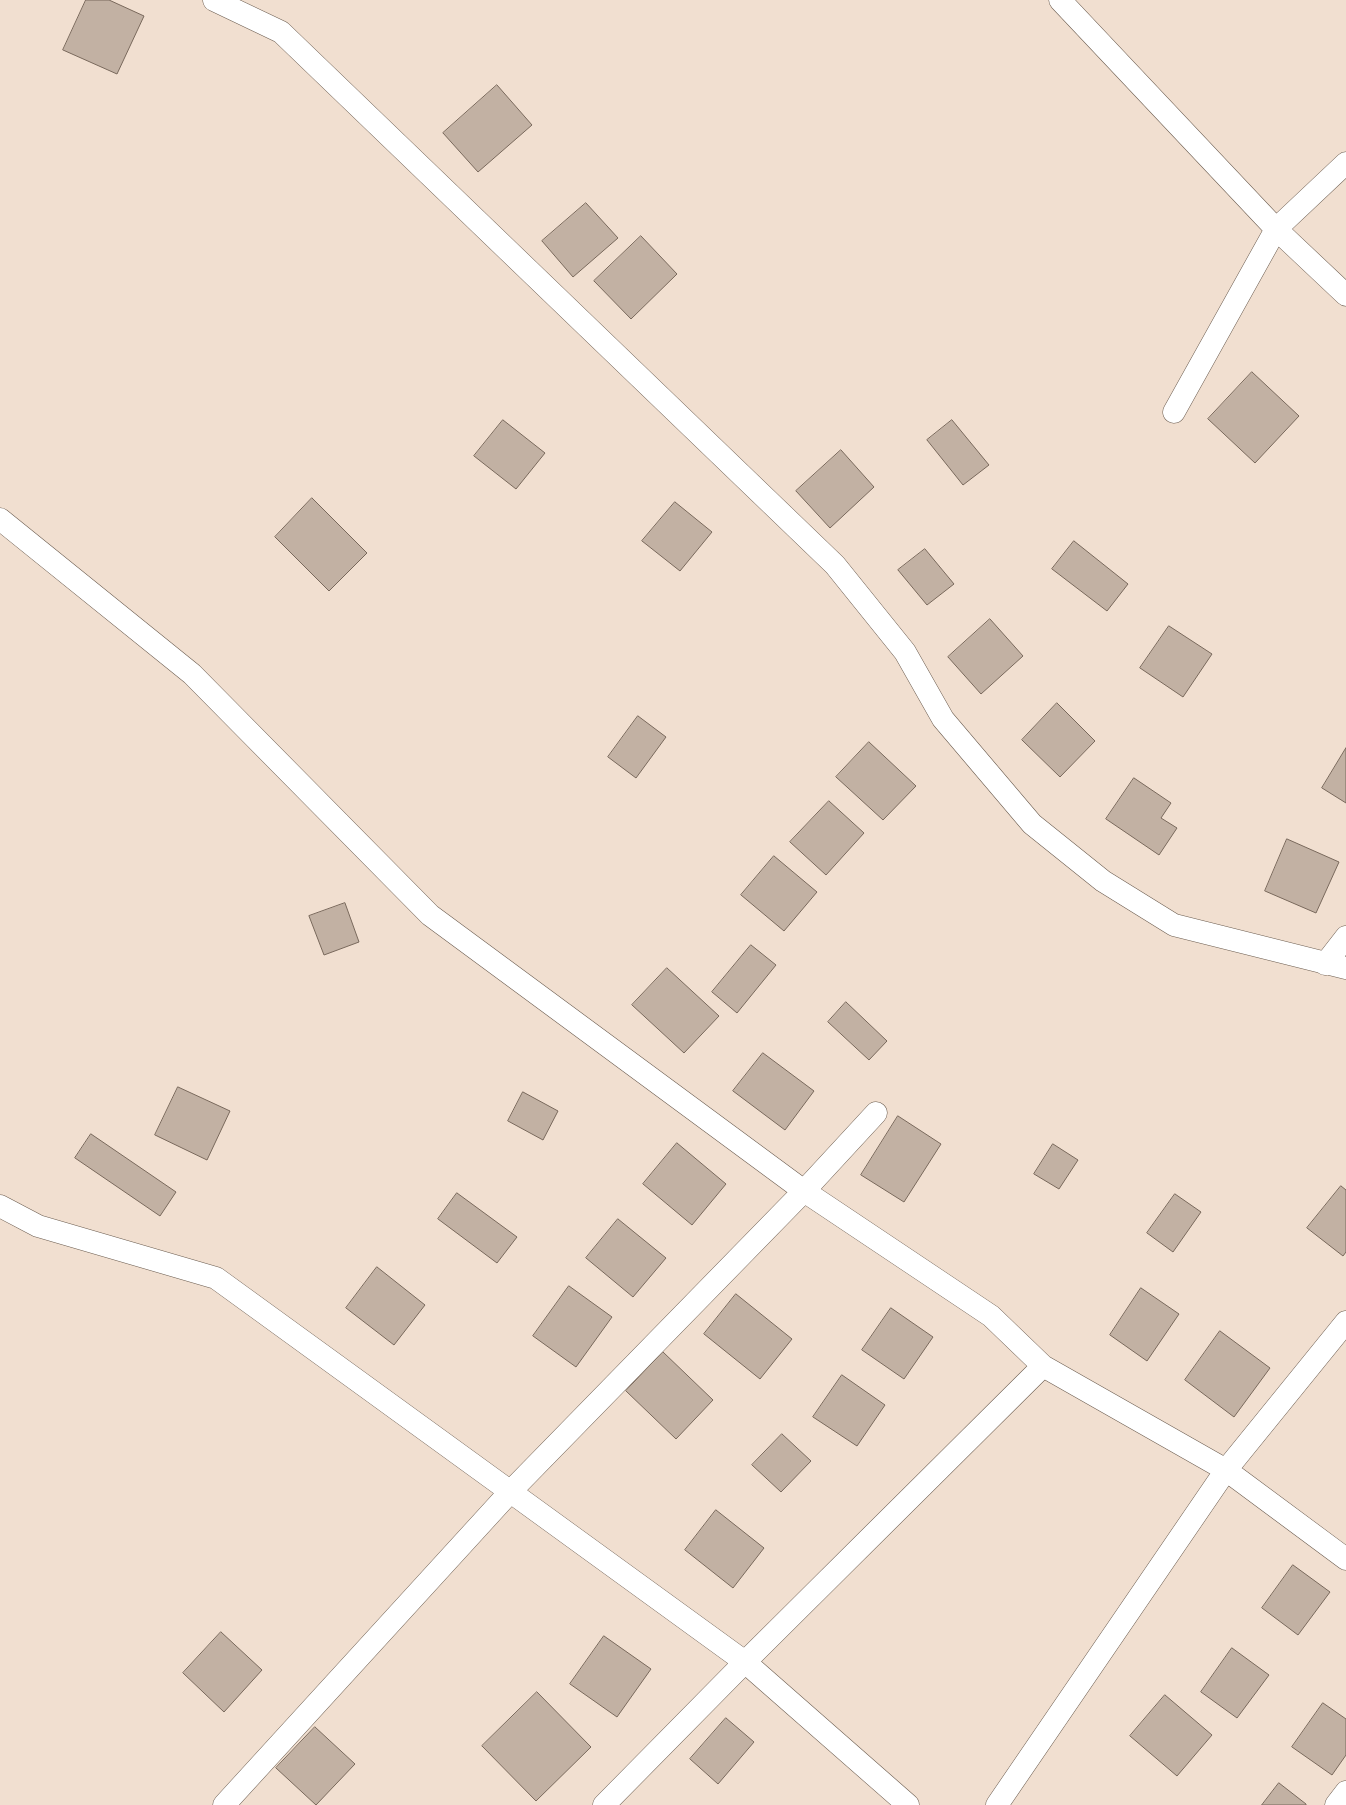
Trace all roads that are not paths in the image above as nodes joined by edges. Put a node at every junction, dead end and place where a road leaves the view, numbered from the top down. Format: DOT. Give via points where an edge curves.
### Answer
graph roads {
  1 [pos="214,0"];
  2 [pos="1060,0"];
  3 [pos="1346,163"];
  4 [pos="1276,229"];
  5 [pos="1346,295"];
  6 [pos="1174,412"];
  7 [pos="0,519"];
  8 [pos="1346,937"];
  9 [pos="1325,964"];
  10 [pos="1346,968"];
  11 [pos="876,1113"];
  12 [pos="804,1191"];
  13 [pos="0,1206"];
  14 [pos="1346,1322"];
  15 [pos="1043,1366"];
  16 [pos="1226,1470"];
  17 [pos="510,1492"];
  18 [pos="1346,1558"];
  19 [pos="745,1662"];
  20 [pos="1346,1792"];
  21 [pos="224,1805"];
  22 [pos="604,1805"];
  23 [pos="908,1805"];
  24 [pos="997,1805"];
  25 [pos="1336,1805"];
  1 -- 9 [label="street" via="280,32 835,565 905,652 943,719 1032,824 1103,881 1174,925"];
  2 -- 4 [label="street"];
  3 -- 4 [label="street"];
  4 -- 5 [label="street"];
  4 -- 6 [label="street"];
  7 -- 12 [label="street" via="192,674 430,915"];
  8 -- 9 [label="street"];
  9 -- 10 [label="street"];
  11 -- 12 [label="street"];
  12 -- 15 [label="street" via="991,1316"];
  12 -- 17 [label="street"];
  13 -- 17 [label="street" via="38,1226 216,1278"];
  14 -- 16 [label="street"];
  15 -- 16 [label="street"];
  15 -- 19 [label="street"];
  16 -- 18 [label="street"];
  16 -- 24 [label="street"];
  17 -- 19 [label="street"];
  17 -- 21 [label="street"];
  19 -- 22 [label="street"];
  19 -- 23 [label="street"];
  20 -- 25 [label="street"];
}
